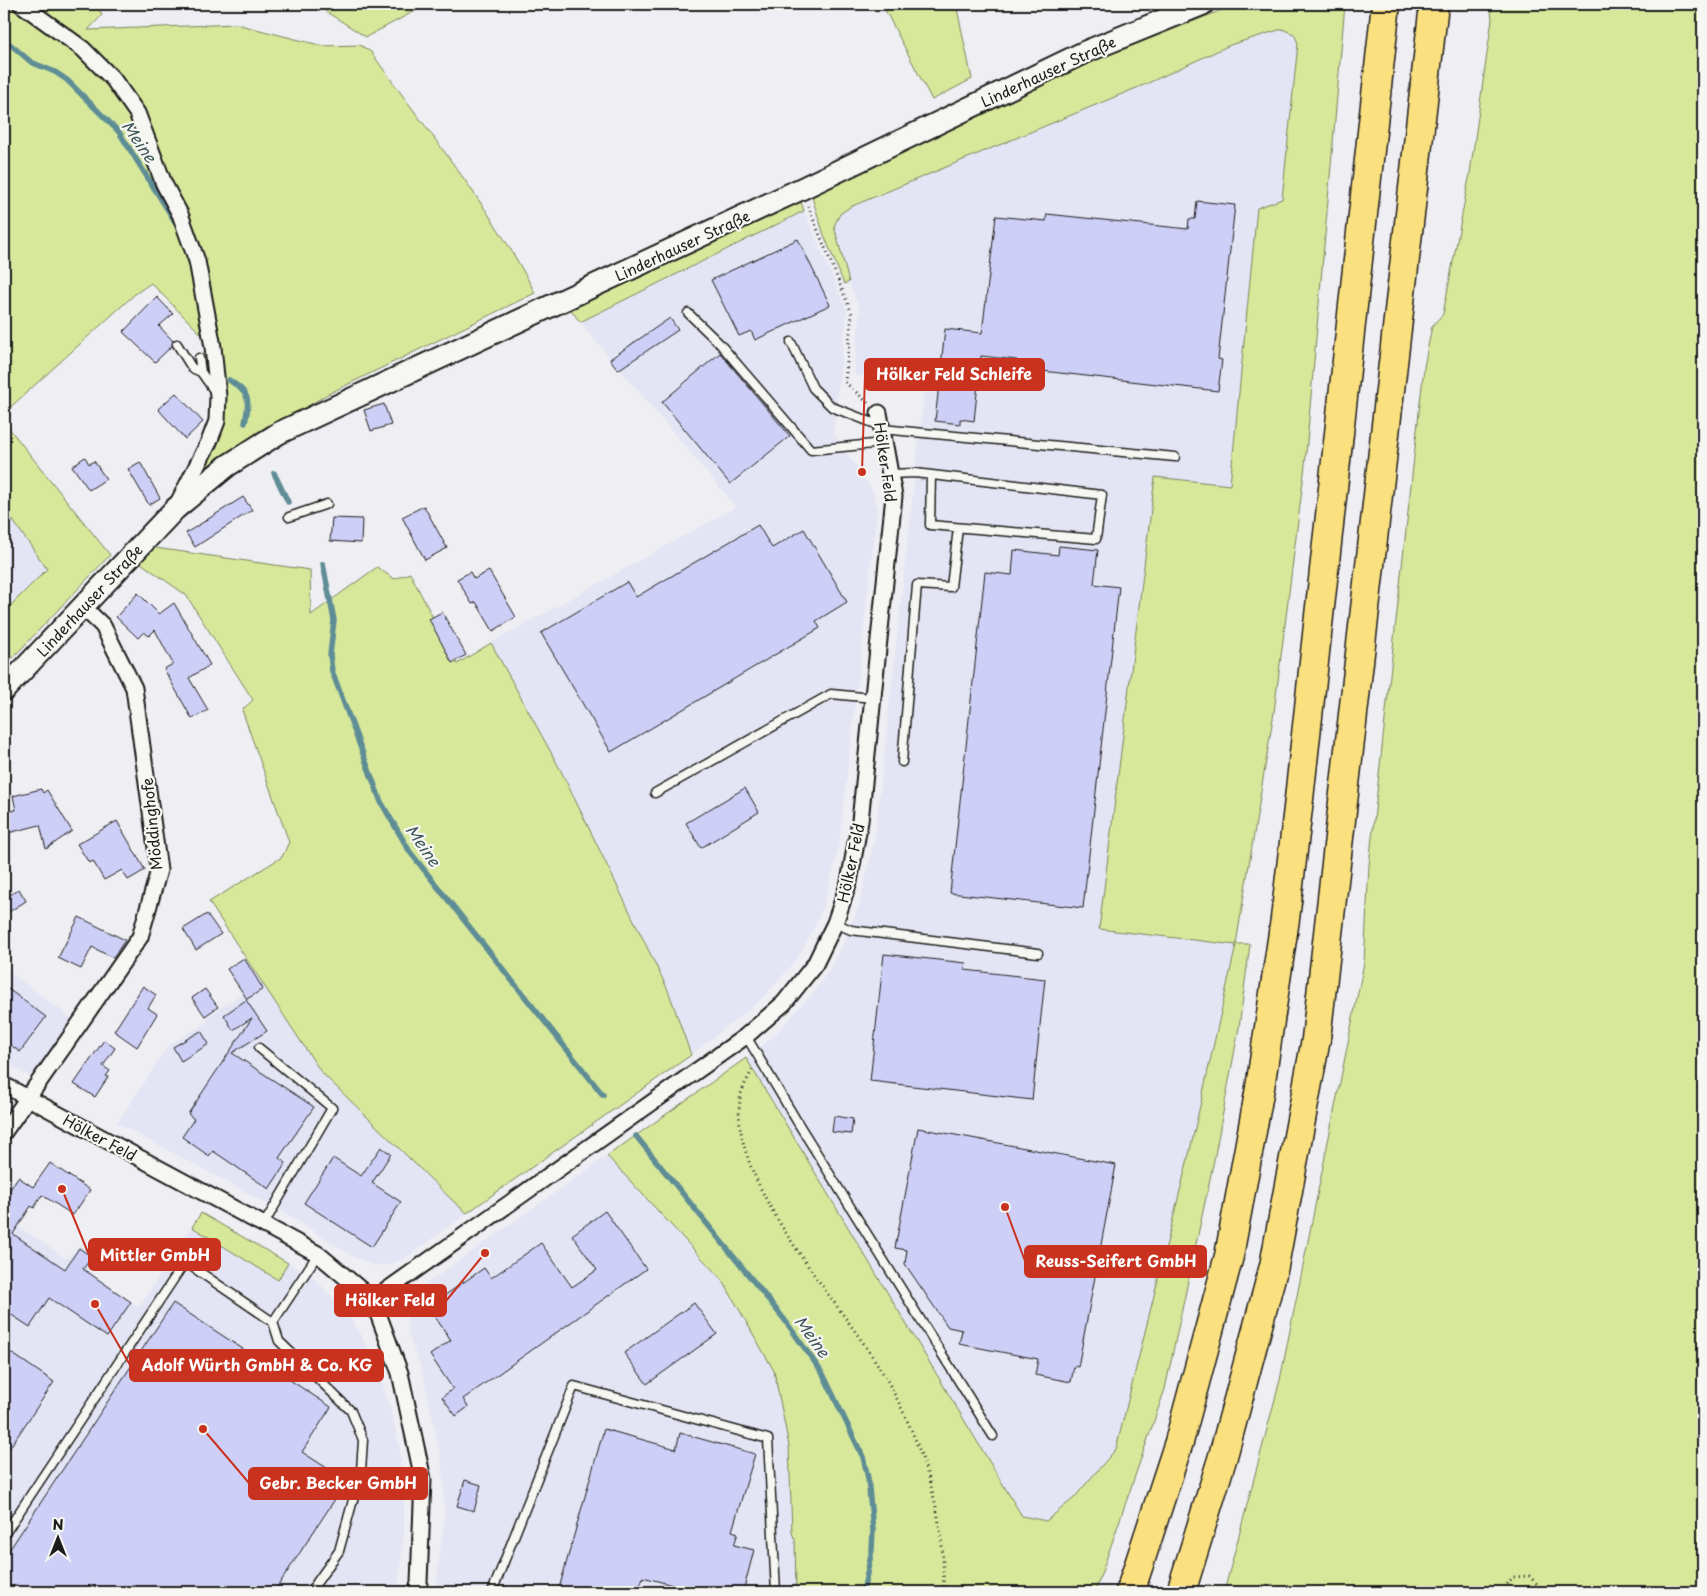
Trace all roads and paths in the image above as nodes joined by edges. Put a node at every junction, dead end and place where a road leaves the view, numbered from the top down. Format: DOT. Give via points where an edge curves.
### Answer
graph roads {
  1 [pos="21,4"];
  2 [pos="1203,4"];
  3 [pos="1386,4"];
  4 [pos="1434,4"];
  5 [pos="801,189"];
  6 [pos="688,313"];
  7 [pos="791,342"];
  8 [pos="177,344"];
  9 [pos="199,358"];
  10 [pos="201,372"];
  11 [pos="218,396"];
  12 [pos="881,428"];
  13 [pos="1175,457"];
  14 [pos="890,474"];
  15 [pos="931,475"];
  16 [pos="327,504"];
  17 [pos="175,509"];
  18 [pos="289,518"];
  19 [pos="958,528"];
  20 [pos="84,607"];
  21 [pos="4,690"];
  22 [pos="872,698"];
  23 [pos="902,762"];
  24 [pos="655,793"];
  25 [pos="835,924"];
  26 [pos="1038,953"];
  27 [pos="746,1036"];
  28 [pos="259,1048"];
  29 [pos="758,1057"];
  30 [pos="4,1085"];
  31 [pos="27,1098"];
  32 [pos="4,1132"];
  33 [pos="264,1224"];
  34 [pos="318,1254"];
  35 [pos="373,1300"];
  36 [pos="273,1322"];
  37 [pos="993,1436"];
  38 [pos="4,1535"];
  39 [pos="310,1592"];
  40 [pos="416,1592"];
  41 [pos="492,1592"];
  42 [pos="776,1592"];
  43 [pos="943,1592"];
  44 [pos="1130,1592"];
  45 [pos="1181,1592"];
  46 [pos="1501,1592"];
  47 [pos="1545,1592"];
  1 -- 11 [label="street, Linderhauser Straße" via="83,49 114,80 136,113 197,261 213,347"];
  2 -- 5 [label="main road, Linderhauser Straße" via="1085,52"];
  3 -- 44 [label="highway" via="1298,808 1260,1088 1229,1256 1179,1442"];
  4 -- 45 [label="highway" via="1316,1039 1274,1266 1223,1456"];
  5 -- 12 [label="path" via="852,314 845,382"];
  5 -- 17 [label="main road, Linderhauser Straße" via="279,433 226,466"];
  6 -- 12 [label="lane" via="720,344 811,450"];
  7 -- 12 [label="lane" via="814,388 832,407"];
  8 -- 10 [label="lane" via="192,368"];
  9 -- 10 [label="lane"];
  10 -- 11 [label="lane"];
  11 -- 17 [label="street, Linderhauser Straße" via="217,421"];
  12 -- 13 [label="lane"];
  12 -- 14 [label="street, Hölker Feld"];
  14 -- 15 [label="lane"];
  14 -- 22 [label="street, Hölker Feld" via="894,496"];
  15 -- 19 [label="lane" via="930,525"];
  15 -- 19 [label="lane" via="1102,495 1096,539"];
  16 -- 18 [label="lane"];
  17 -- 20 [label="main road, Linderhauser Straße"];
  19 -- 23 [label="lane" via="951,587 917,585"];
  20 -- 21 [label="main road, Linderhauser Straße"];
  20 -- 31 [label="street, Möddinghofe" via="103,626 134,688 159,870 140,937"];
  22 -- 24 [label="lane" via="831,694"];
  22 -- 25 [label="street, Hölker Feld" via="860,822 849,882"];
  25 -- 26 [label="lane" via="851,930"];
  25 -- 27 [label="street, Hölker Feld" via="815,964 784,1003"];
  27 -- 29 [label="lane"];
  27 -- 35 [label="street, Hölker Feld"];
  28 -- 33 [label="lane" via="332,1108"];
  29 -- 37 [label="lane"];
  29 -- 43 [label="path" via="741,1093 740,1123 744,1148 757,1181 793,1244 887,1380 908,1421 935,1502 942,1538"];
  30 -- 31 [label="street, Hölker Feld"];
  31 -- 32 [label="street, Möddinghofe"];
  31 -- 33 [label="street, Hölker Feld"];
  33 -- 34 [label="street, Hölker Feld"];
  34 -- 35 [label="street, Hölker Feld"];
  34 -- 36 [label="lane"];
  35 -- 40 [label="street" via="400,1374 423,1479"];
  36 -- 38 [label="lane" via="185,1262"];
  36 -- 39 [label="lane" via="279,1341 351,1412 363,1440 361,1471 339,1551"];
  41 -- 42 [label="lane" via="574,1386 768,1439"];
  46 -- 47 [label="path" via="1513,1577 1529,1576"];
}
